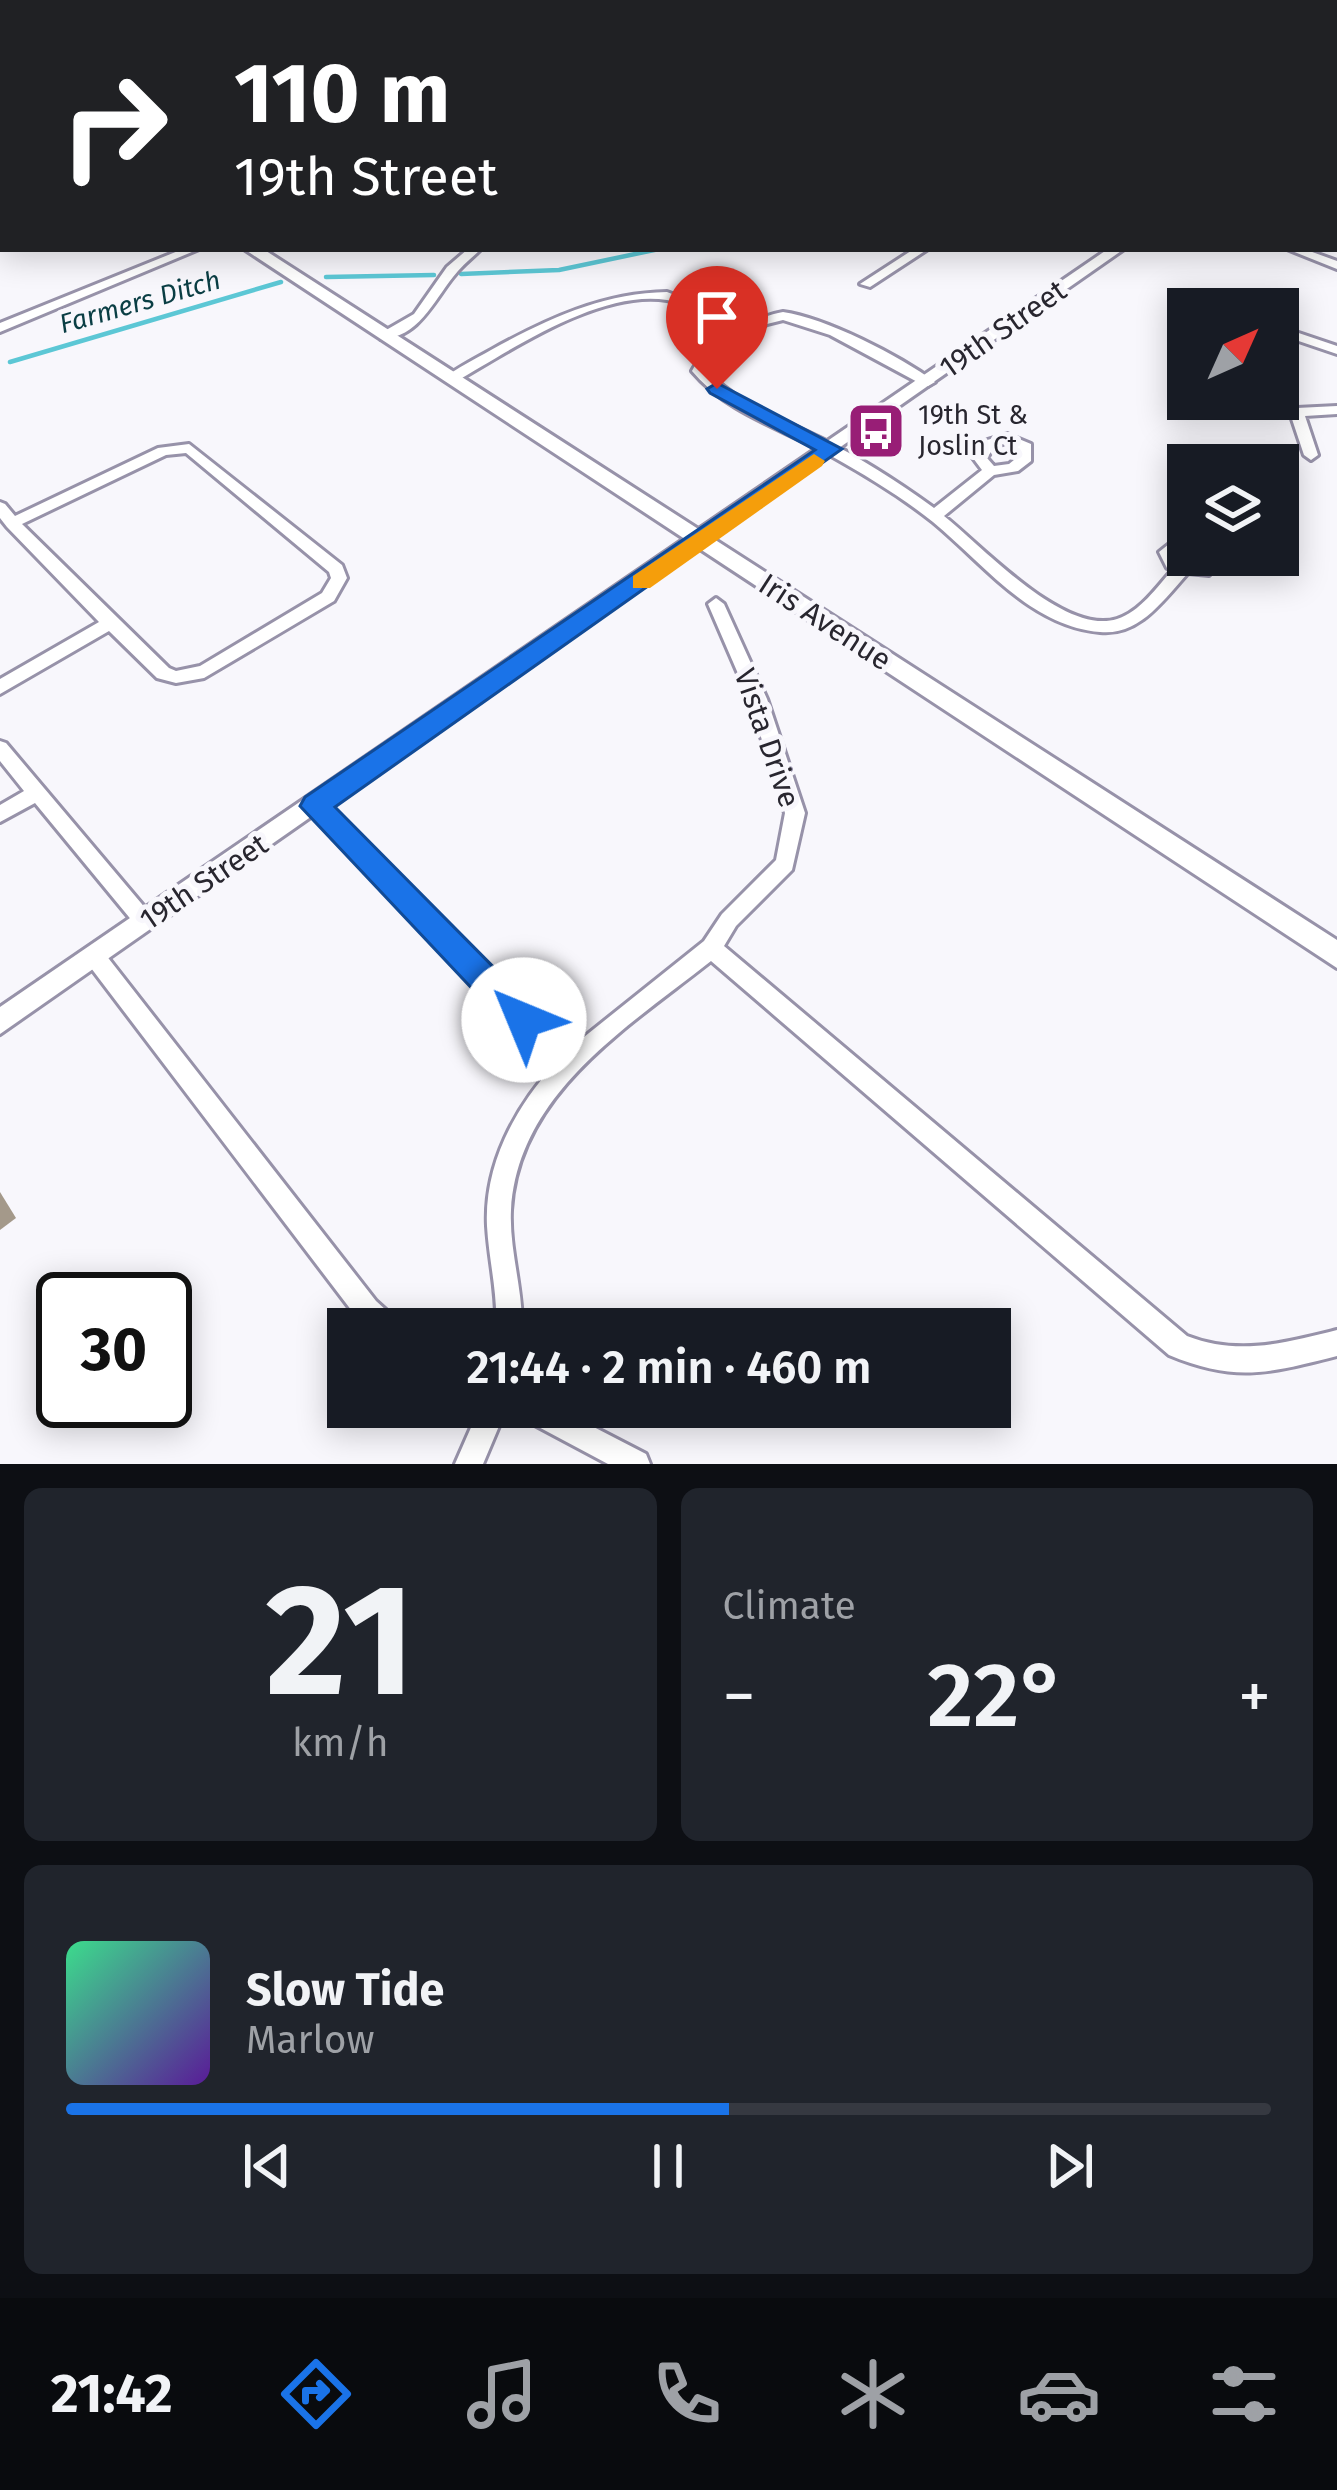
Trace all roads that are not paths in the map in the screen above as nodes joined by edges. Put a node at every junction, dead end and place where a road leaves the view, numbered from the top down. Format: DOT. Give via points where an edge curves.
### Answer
graph roads {
  1 [pos="186,252"];
  2 [pos="258,252"];
  3 [pos="472,252"];
  4 [pos="917,252"];
  5 [pos="1114,252"];
  6 [pos="1301,252"];
  7 [pos="1337,265"];
  8 [pos="866,284"];
  9 [pos="695,305"];
  10 [pos="0,328"];
  11 [pos="386,336"];
  12 [pos="1299,337"];
  13 [pos="1337,350"];
  14 [pos="450,379"];
  15 [pos="928,382"];
  16 [pos="1337,410"];
  17 [pos="1299,412"];
  18 [pos="1299,418"];
  19 [pos="831,449"];
  20 [pos="1311,454"];
  21 [pos="990,471"];
  22 [pos="0,507"];
  23 [pos="934,516"];
  24 [pos="13,523"];
  25 [pos="699,541"];
  26 [pos="1175,576"];
  27 [pos="716,604"];
  28 [pos="110,623"];
  29 [pos="0,686"];
  30 [pos="0,748"];
  31 [pos="36,793"];
  32 [pos="315,806"];
  33 [pos="0,814"];
  34 [pos="145,922"];
  35 [pos="711,948"];
  36 [pos="1337,955"];
  37 [pos="95,957"];
  38 [pos="0,1022"];
  39 [pos="570,1065"];
  40 [pos="365,1308"];
  41 [pos="507,1308"];
  42 [pos="1337,1342"];
  43 [pos="485,1428"];
  44 [pos="567,1428"];
  45 [pos="469,1464"];
  46 [pos="636,1464"];
  1 -- 10 [label="street"];
  2 -- 11 [label="main road, Iris Avenue"];
  3 -- 11 [label="street" via="419,317"];
  4 -- 8 [label="street"];
  5 -- 15 [label="street, 19th Street"];
  6 -- 7 [label="street"];
  9 -- 14 [label="street" via="662,293 584,310"];
  11 -- 14 [label="main road, Iris Avenue"];
  12 -- 13 [label="street"];
  14 -- 25 [label="main road, Iris Avenue"];
  15 -- 19 [label="street, 19th Street"];
  15 -- 19 [label="street" via="784,316 702,360 699,371 717,389"];
  16 -- 17 [label="street"];
  18 -- 20 [label="street"];
  19 -- 23 [label="street"];
  19 -- 25 [label="street, 19th Street"];
  21 -- 23 [label="street"];
  22 -- 24 [label="street"];
  23 -- 26 [label="street" via="1024,592 1096,626 1127,623"];
  24 -- 28 [label="street"];
  24 -- 28 [label="street" via="163,451 189,448 339,578 328,597 190,676 164,673"];
  25 -- 32 [label="street, 19th Street"];
  25 -- 36 [label="main road, Iris Avenue"];
  27 -- 35 [label="street, Vista Drive" via="795,813 784,864"];
  28 -- 29 [label="street"];
  30 -- 31 [label="street"];
  31 -- 33 [label="street"];
  31 -- 34 [label="street"];
  32 -- 34 [label="street, 19th Street"];
  32 -- 39 [label="street"];
  34 -- 37 [label="street, 19th Street"];
  35 -- 39 [label="street, Vista Drive"];
  35 -- 42 [label="street" via="1178,1346 1238,1365"];
  37 -- 38 [label="street, 19th Street"];
  37 -- 40 [label="street"];
  39 -- 41 [label="street, Vista Drive" via="534,1100 504,1165 499,1215"];
  43 -- 45 [label="street"];
  44 -- 46 [label="street"];
}
